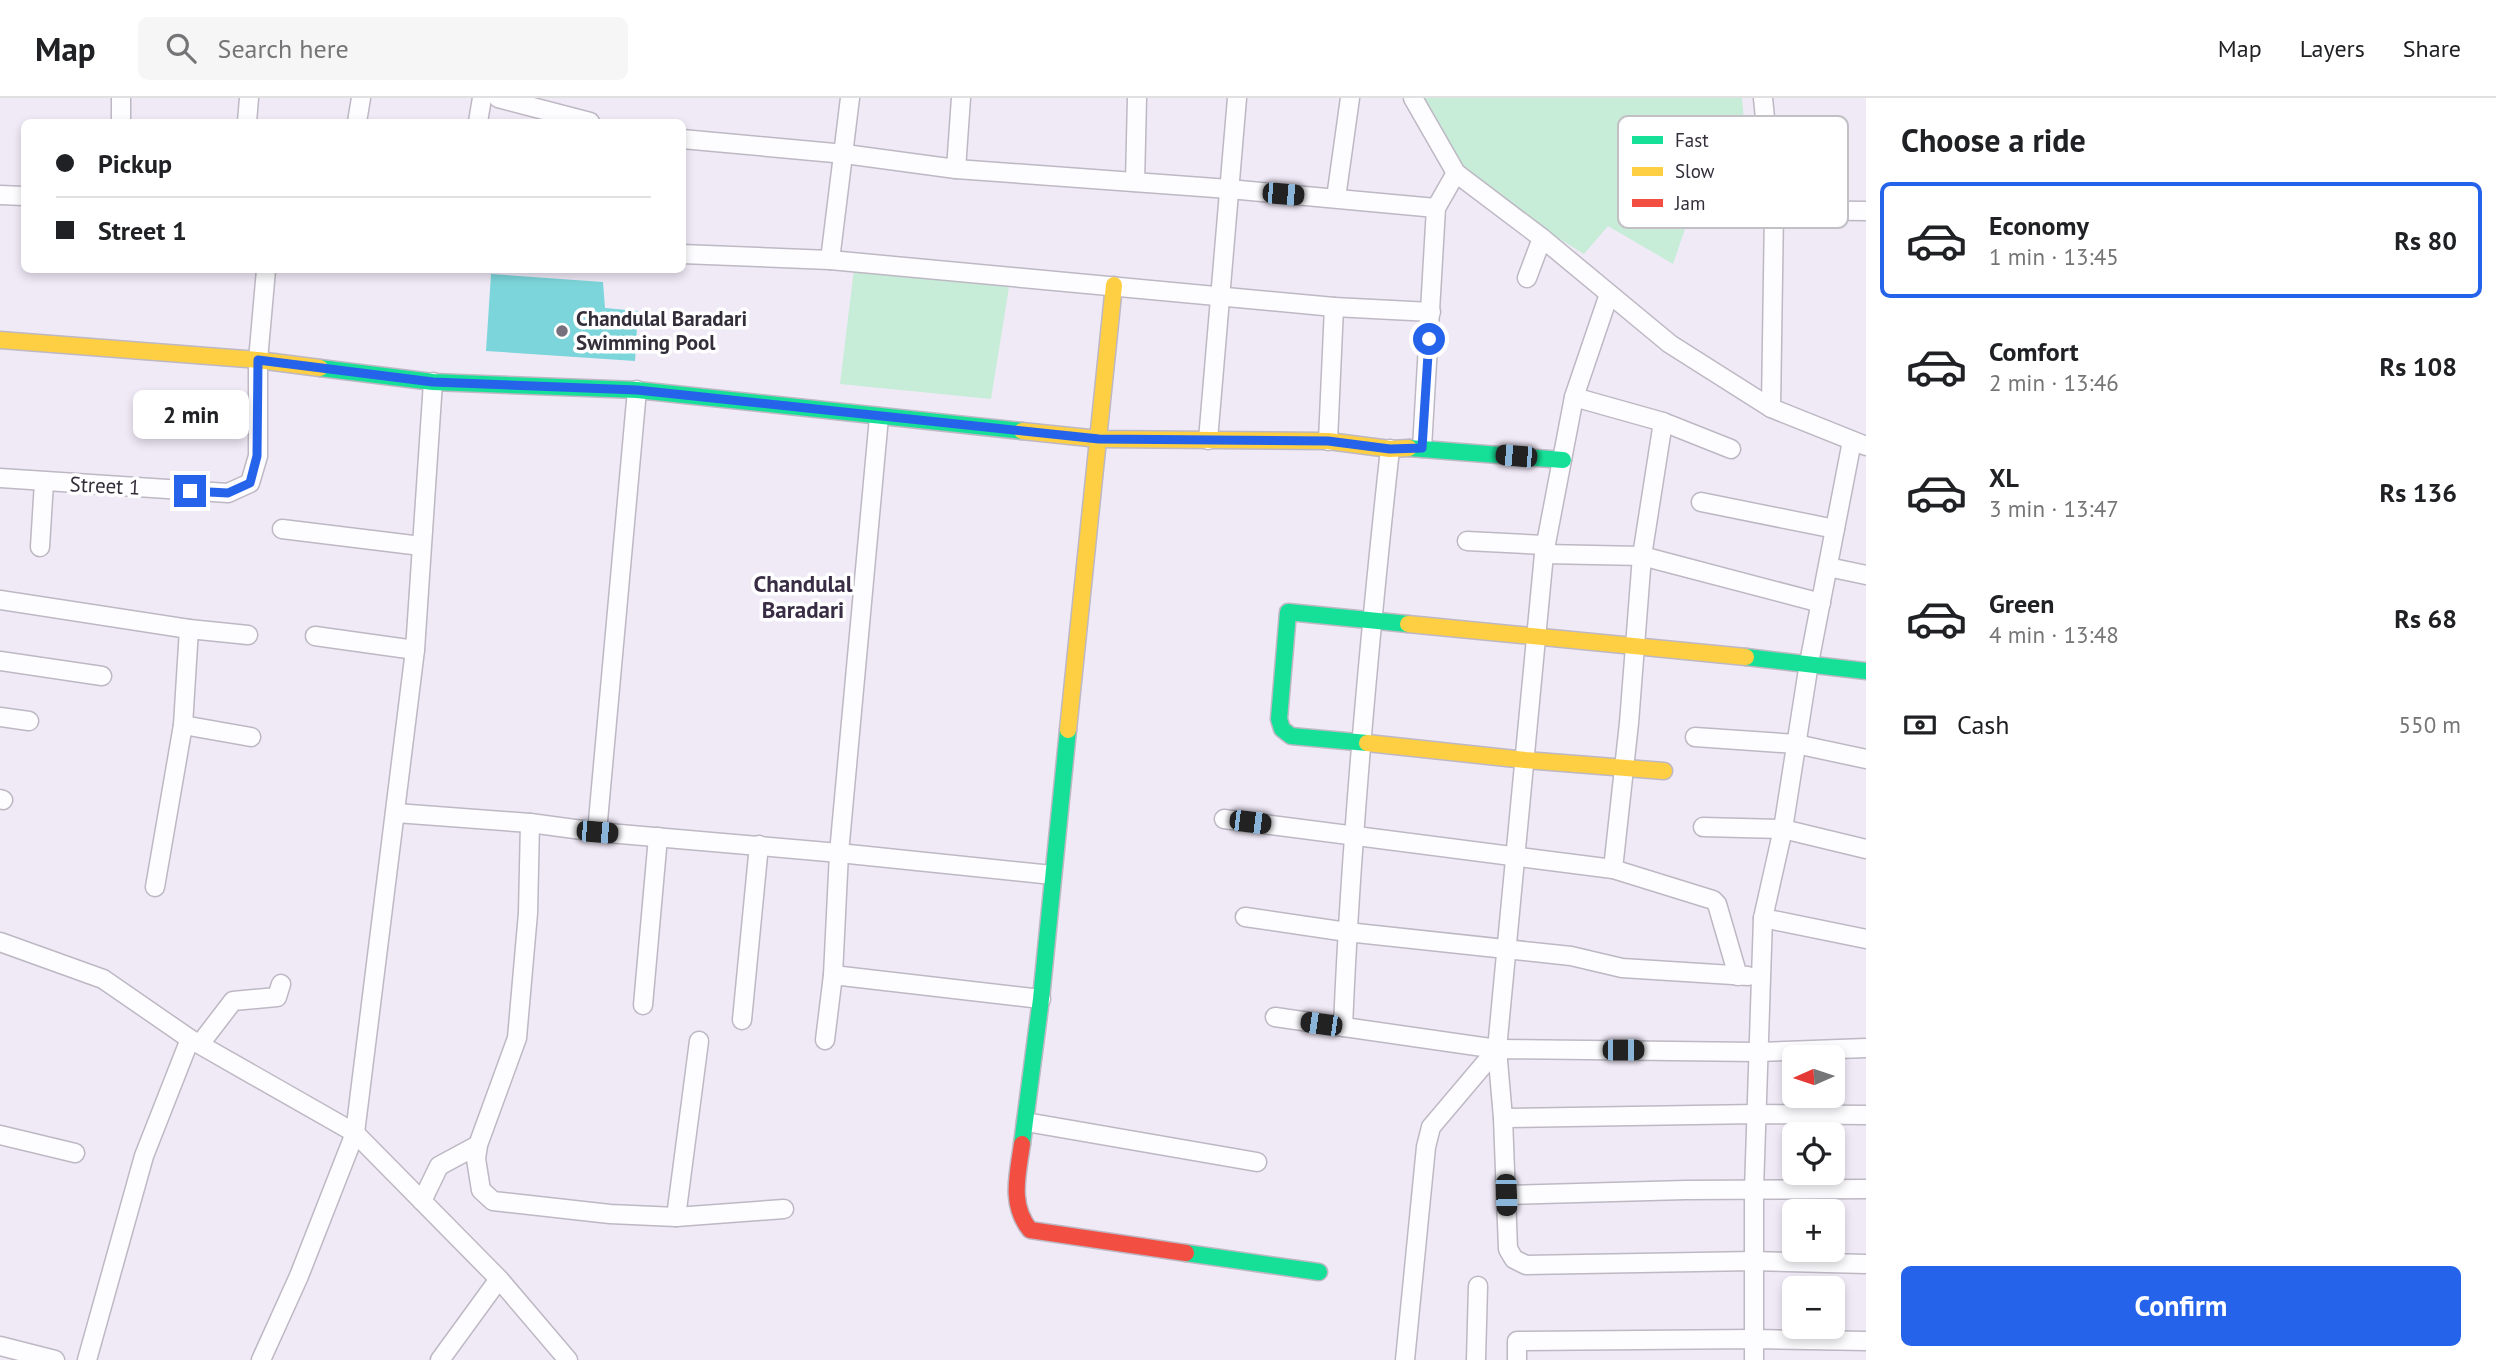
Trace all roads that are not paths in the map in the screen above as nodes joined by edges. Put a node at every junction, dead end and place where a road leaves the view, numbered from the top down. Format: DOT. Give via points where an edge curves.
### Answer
graph roads {
  1 [pos="121,98"];
  2 [pos="249,98"];
  3 [pos="361,98"];
  4 [pos="482,98"];
  5 [pos="498,98"];
  6 [pos="850,98"];
  7 [pos="961,98"];
  8 [pos="1137,98"];
  9 [pos="1237,98"];
  10 [pos="1350,98"];
  11 [pos="1413,98"];
  12 [pos="1763,98"];
  13 [pos="1765,116"];
  14 [pos="121,119"];
  15 [pos="247,119"];
  16 [pos="358,119"];
  17 [pos="478,119"];
  18 [pos="578,119"];
  19 [pos="686,139"];
  20 [pos="845,154"];
  21 [pos="956,169"];
  22 [pos="1456,173"];
  23 [pos="1135,182"];
  24 [pos="1229,189"];
  25 [pos="0,195"];
  26 [pos="21,197"];
  27 [pos="1336,198"];
  28 [pos="1436,208"];
  29 [pos="1848,211"];
  30 [pos="1866,211"];
  31 [pos="1774,228"];
  32 [pos="1542,238"];
  33 [pos="686,254"];
  34 [pos="830,260"];
  35 [pos="266,273"];
  36 [pos="1527,278"];
  37 [pos="1114,285"];
  38 [pos="1609,294"];
  39 [pos="1220,296"];
  40 [pos="1334,307"];
  41 [pos="1431,312"];
  42 [pos="0,340"];
  43 [pos="258,360"];
  44 [pos="433,382"];
  45 [pos="637,390"];
  46 [pos="1574,397"];
  47 [pos="1771,408"];
  48 [pos="879,417"];
  49 [pos="1663,422"];
  50 [pos="1099,439"];
  51 [pos="1208,440"];
  52 [pos="1328,441"];
  53 [pos="1859,444"];
  54 [pos="1422,448"];
  55 [pos="1390,449"];
  56 [pos="1731,449"];
  57 [pos="1563,460"];
  58 [pos="0,478"];
  59 [pos="44,482"];
  60 [pos="1701,502"];
  61 [pos="282,529"];
  62 [pos="1835,529"];
  63 [pos="1467,541"];
  64 [pos="421,545"];
  65 [pos="40,547"];
  66 [pos="1544,550"];
  67 [pos="1642,556"];
  68 [pos="1828,567"];
  69 [pos="1866,575"];
  70 [pos="0,600"];
  71 [pos="1821,603"];
  72 [pos="1371,620"];
  73 [pos="189,629"];
  74 [pos="248,635"];
  75 [pos="315,635"];
  76 [pos="1535,638"];
  77 [pos="1635,646"];
  78 [pos="415,650"];
  79 [pos="0,661"];
  80 [pos="1809,663"];
  81 [pos="1866,670"];
  82 [pos="102,676"];
  83 [pos="0,717"];
  84 [pos="29,721"];
  85 [pos="183,725"];
  86 [pos="251,737"];
  87 [pos="1695,737"];
  88 [pos="1362,740"];
  89 [pos="1796,744"];
  90 [pos="1866,759"];
  91 [pos="1525,760"];
  92 [pos="1624,766"];
  93 [pos="1664,771"];
  94 [pos="396,813"];
  95 [pos="1224,819"];
  96 [pos="530,823"];
  97 [pos="1703,827"];
  98 [pos="1783,829"];
  99 [pos="597,832"];
  100 [pos="1354,835"];
  101 [pos="657,837"];
  102 [pos="759,845"];
  103 [pos="1866,849"];
  104 [pos="839,852"];
  105 [pos="1516,855"];
  106 [pos="1613,869"];
  107 [pos="1052,875"];
  108 [pos="155,887"];
  109 [pos="1245,917"];
  110 [pos="1763,918"];
  111 [pos="1347,932"];
  112 [pos="1866,939"];
  113 [pos="0,942"];
  114 [pos="1506,948"];
  115 [pos="834,975"];
  116 [pos="1759,975"];
  117 [pos="1738,976"];
  118 [pos="281,984"];
  119 [pos="1041,999"];
  120 [pos="643,1005"];
  121 [pos="1275,1017"];
  122 [pos="742,1020"];
  123 [pos="1343,1027"];
  124 [pos="825,1040"];
  125 [pos="699,1041"];
  126 [pos="195,1042"];
  127 [pos="1866,1048"];
  128 [pos="1497,1049"];
  129 [pos="1757,1052"];
  130 [pos="1757,1114"];
  131 [pos="1866,1115"];
  132 [pos="1503,1118"];
  133 [pos="1026,1122"];
  134 [pos="355,1133"];
  135 [pos="0,1135"];
  136 [pos="478,1145"];
  137 [pos="75,1153"];
  138 [pos="1257,1162"];
  139 [pos="1866,1189"];
  140 [pos="1754,1190"];
  141 [pos="1506,1195"];
  142 [pos="422,1201"];
  143 [pos="785,1209"];
  144 [pos="676,1217"];
  145 [pos="1754,1261"];
  146 [pos="1866,1264"];
  147 [pos="1319,1272"];
  148 [pos="499,1279"];
  149 [pos="1478,1286"];
  150 [pos="1754,1339"];
  151 [pos="1866,1341"];
  152 [pos="0,1346"];
  153 [pos="55,1360"];
  154 [pos="87,1360"];
  155 [pos="261,1360"];
  156 [pos="440,1360"];
  157 [pos="568,1360"];
  158 [pos="1405,1360"];
  159 [pos="1476,1360"];
  160 [pos="1517,1360"];
  161 [pos="1754,1360"];
  1 -- 14 [label="street"];
  2 -- 15 [label="street"];
  3 -- 16 [label="street"];
  4 -- 17 [label="street"];
  5 -- 18 [label="street"];
  6 -- 20 [label="street"];
  7 -- 21 [label="street"];
  8 -- 23 [label="street"];
  9 -- 24 [label="street"];
  10 -- 27 [label="street"];
  11 -- 22 [label="street"];
  12 -- 13 [label="street"];
  19 -- 20 [label="street"];
  20 -- 21 [label="street"];
  20 -- 34 [label="street"];
  21 -- 23 [label="street"];
  22 -- 28 [label="street"];
  22 -- 32 [label="street"];
  23 -- 24 [label="street"];
  24 -- 27 [label="street"];
  24 -- 39 [label="street"];
  25 -- 26 [label="street"];
  27 -- 28 [label="street"];
  28 -- 41 [label="street"];
  29 -- 30 [label="street"];
  31 -- 47 [label="street"];
  32 -- 36 [label="street"];
  32 -- 38 [label="street"];
  33 -- 34 [label="street"];
  34 -- 37 [label="street"];
  35 -- 43 [label="street"];
  37 -- 39 [label="street"];
  37 -- 50 [label="street"];
  38 -- 46 [label="street"];
  38 -- 47 [label="street" via="1670,344"];
  39 -- 40 [label="street"];
  39 -- 51 [label="street"];
  40 -- 41 [label="street"];
  40 -- 52 [label="street"];
  41 -- 54 [label="street"];
  42 -- 43 [label="street"];
  43 -- 44 [label="street"];
  43 -- 59 [label="street, Street 1" via="257,456 250,483 228,493"];
  44 -- 45 [label="street"];
  44 -- 64 [label="street"];
  45 -- 48 [label="street"];
  45 -- 99 [label="street"];
  46 -- 49 [label="street"];
  46 -- 57 [label="street"];
  47 -- 53 [label="street"];
  48 -- 50 [label="street"];
  48 -- 104 [label="street"];
  49 -- 56 [label="street"];
  49 -- 67 [label="street"];
  50 -- 51 [label="street"];
  50 -- 107 [label="street"];
  51 -- 52 [label="street"];
  52 -- 55 [label="street"];
  53 -- 62 [label="street"];
  54 -- 55 [label="street"];
  54 -- 57 [label="street"];
  55 -- 72 [label="street"];
  57 -- 66 [label="street"];
  58 -- 59 [label="street, Street 1"];
  59 -- 65 [label="street"];
  60 -- 62 [label="street"];
  61 -- 64 [label="street"];
  62 -- 68 [label="street"];
  63 -- 66 [label="street"];
  64 -- 78 [label="street"];
  66 -- 67 [label="street"];
  66 -- 76 [label="street"];
  67 -- 71 [label="street"];
  67 -- 77 [label="street"];
  68 -- 69 [label="street"];
  68 -- 71 [label="street"];
  70 -- 73 [label="street"];
  71 -- 80 [label="street"];
  72 -- 76 [label="street"];
  72 -- 88 [label="street"];
  72 -- 88 [label="street" via="1288,612 1279,719 1291,736"];
  73 -- 74 [label="street"];
  73 -- 85 [label="street"];
  75 -- 78 [label="street"];
  76 -- 77 [label="street"];
  76 -- 91 [label="street"];
  77 -- 80 [label="street"];
  77 -- 92 [label="street"];
  78 -- 94 [label="street"];
  79 -- 82 [label="street"];
  80 -- 81 [label="street"];
  80 -- 89 [label="street"];
  83 -- 84 [label="street"];
  85 -- 86 [label="street"];
  85 -- 108 [label="street"];
  87 -- 89 [label="street"];
  88 -- 91 [label="street"];
  88 -- 100 [label="street"];
  89 -- 90 [label="street"];
  89 -- 98 [label="street"];
  91 -- 92 [label="street"];
  91 -- 105 [label="street"];
  92 -- 93 [label="street"];
  92 -- 106 [label="street"];
  94 -- 96 [label="street"];
  94 -- 134 [label="street"];
  95 -- 100 [label="street"];
  96 -- 99 [label="street"];
  96 -- 136 [label="street" via="517,1038"];
  97 -- 98 [label="street"];
  98 -- 103 [label="street"];
  98 -- 110 [label="street"];
  99 -- 101 [label="street"];
  100 -- 105 [label="street"];
  100 -- 111 [label="street"];
  101 -- 102 [label="street"];
  101 -- 120 [label="street"];
  102 -- 104 [label="street"];
  102 -- 122 [label="street"];
  104 -- 107 [label="street"];
  104 -- 115 [label="street"];
  105 -- 106 [label="street"];
  105 -- 114 [label="street"];
  106 -- 117 [label="street" via="1713,900 1720,910"];
  107 -- 119 [label="street"];
  109 -- 111 [label="street"];
  110 -- 112 [label="street"];
  110 -- 116 [label="street"];
  111 -- 114 [label="street"];
  111 -- 123 [label="street"];
  113 -- 126 [label="street" via="103,979"];
  114 -- 117 [label="street" via="1622,968"];
  114 -- 128 [label="street"];
  115 -- 119 [label="street"];
  115 -- 124 [label="street"];
  116 -- 117 [label="street"];
  116 -- 129 [label="street"];
  118 -- 126 [label="street" via="277,997 233,1002"];
  119 -- 133 [label="street"];
  121 -- 123 [label="street"];
  123 -- 128 [label="street"];
  125 -- 144 [label="street"];
  126 -- 134 [label="street"];
  126 -- 154 [label="street" via="144,1156"];
  127 -- 129 [label="street"];
  128 -- 129 [label="street"];
  128 -- 132 [label="street"];
  128 -- 158 [label="street" via="1431,1127"];
  129 -- 130 [label="street"];
  130 -- 131 [label="street"];
  130 -- 132 [label="street"];
  130 -- 140 [label="street"];
  132 -- 141 [label="street"];
  133 -- 138 [label="street"];
  133 -- 147 [label="street" via="1016,1192 1021,1219 1030,1230"];
  134 -- 142 [label="street"];
  134 -- 155 [label="street"];
  135 -- 137 [label="street"];
  136 -- 142 [label="street" via="439,1166"];
  136 -- 144 [label="street" via="478,1181 493,1201"];
  139 -- 140 [label="street"];
  140 -- 141 [label="street"];
  140 -- 145 [label="street"];
  141 -- 145 [label="street" via="1508,1250 1526,1265"];
  142 -- 148 [label="street"];
  143 -- 144 [label="street"];
  145 -- 146 [label="street"];
  145 -- 150 [label="street"];
  148 -- 156 [label="street"];
  148 -- 157 [label="street"];
  149 -- 159 [label="street"];
  150 -- 151 [label="street"];
  150 -- 160 [label="street" via="1517,1341"];
  150 -- 161 [label="street"];
  152 -- 153 [label="street"];
}
